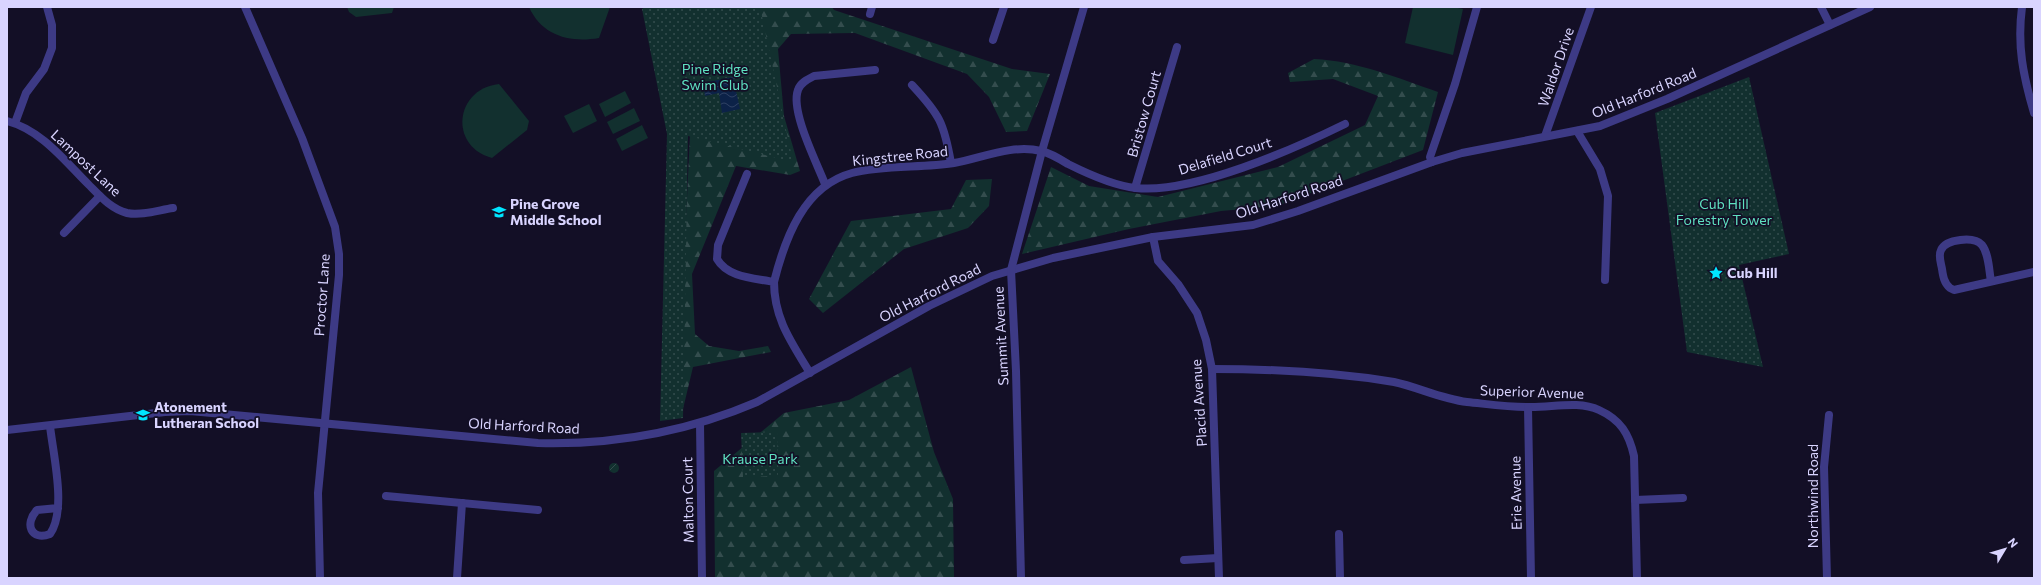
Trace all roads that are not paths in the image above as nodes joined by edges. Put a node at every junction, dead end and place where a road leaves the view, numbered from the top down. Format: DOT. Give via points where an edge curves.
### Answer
graph roads {
  1 [pos="47,7"];
  2 [pos="245,7"];
  3 [pos="1004,7"];
  4 [pos="1083,7"];
  5 [pos="1477,7"];
  6 [pos="1591,7"];
  7 [pos="1821,7"];
  8 [pos="1870,7"];
  9 [pos="2022,7"];
  10 [pos="1830,25"];
  11 [pos="993,40"];
  12 [pos="1177,47"];
  13 [pos="875,70"];
  14 [pos="912,85"];
  15 [pos="2034,113"];
  16 [pos="11,122"];
  17 [pos="1345,124"];
  18 [pos="1576,132"];
  19 [pos="1545,136"];
  20 [pos="1042,151"];
  21 [pos="1432,162"];
  22 [pos="952,163"];
  23 [pos="747,174"];
  24 [pos="825,184"];
  25 [pos="1135,188"];
  26 [pos="100,196"];
  27 [pos="173,208"];
  28 [pos="64,233"];
  29 [pos="1154,238"];
  30 [pos="1011,270"];
  31 [pos="2034,272"];
  32 [pos="1605,280"];
  33 [pos="1991,281"];
  34 [pos="774,282"];
  35 [pos="1212,369"];
  36 [pos="810,373"];
  37 [pos="1528,407"];
  38 [pos="1829,415"];
  39 [pos="324,423"];
  40 [pos="700,423"];
  41 [pos="50,426"];
  42 [pos="7,430"];
  43 [pos="386,496"];
  44 [pos="1683,498"];
  45 [pos="1635,500"];
  46 [pos="462,503"];
  47 [pos="58,508"];
  48 [pos="538,510"];
  49 [pos="1339,534"];
  50 [pos="1218,558"];
  51 [pos="1184,560"];
  52 [pos="320,578"];
  53 [pos="457,578"];
  54 [pos="702,578"];
  55 [pos="1021,578"];
  56 [pos="1219,578"];
  57 [pos="1340,578"];
  58 [pos="1531,578"];
  59 [pos="1636,578"];
  60 [pos="1827,578"];
  1 -- 16 [label="street" via="52,25 52,48 44,69 30,86"];
  2 -- 39 [label="street, Proctor Lane" via="302,138 338,239 339,275"];
  3 -- 11 [label="street"];
  4 -- 20 [label="street, Summit Avenue"];
  5 -- 21 [label="street" via="1455,84 1430,157"];
  6 -- 19 [label="street, Waldor Drive"];
  7 -- 10 [label="street"];
  8 -- 10 [label="street, Old Harford Road"];
  9 -- 15 [label="street" via="2021,61"];
  10 -- 18 [label="street, Old Harford Road" via="1651,106 1614,121"];
  12 -- 25 [label="street, Bristow Court"];
  13 -- 24 [label="street" via="814,76 798,88 795,98 802,128"];
  14 -- 22 [label="street" via="940,119 946,133"];
  16 -- 26 [label="street, Lampost Lane" via="44,140"];
  17 -- 25 [label="street, Delafield Court" via="1315,139 1234,170 1180,185"];
  18 -- 19 [label="street, Old Harford Road"];
  18 -- 32 [label="street" via="1600,169 1608,196"];
  19 -- 21 [label="street, Old Harford Road" via="1473,150"];
  20 -- 22 [label="street, Kingstree Road" via="1010,150"];
  20 -- 25 [label="street, Delafield Court" via="1080,169"];
  20 -- 30 [label="street, Summit Avenue"];
  21 -- 29 [label="street, Old Harford Road" via="1253,225"];
  22 -- 24 [label="street, Kingstree Road" via="854,172"];
  23 -- 34 [label="street" via="718,245 717,259 732,273"];
  24 -- 34 [label="street, Kingstree Road" via="804,208 793,227 781,253"];
  26 -- 27 [label="street, Lampost Lane" via="110,205 128,213"];
  26 -- 28 [label="street"];
  29 -- 30 [label="street, Old Harford Road" via="1053,258"];
  29 -- 35 [label="street, Placid Avenue" via="1158,261 1178,284 1196,313 1206,340"];
  30 -- 36 [label="street, Old Harford Road" via="976,282 948,296"];
  30 -- 55 [label="street, Summit Avenue"];
  31 -- 33 [label="street"];
  33 -- 33 [label="street" via="1985,250 1978,242 1968,240 1947,244 1942,248 1940,258 1944,280 1950,288 1954,290"];
  34 -- 36 [label="street, Kingstree Road" via="779,317"];
  35 -- 37 [label="street, Superior Avenue" via="1325,372 1396,383 1465,402"];
  35 -- 50 [label="street, Placid Avenue"];
  36 -- 40 [label="street, Old Harford Road" via="757,402"];
  37 -- 45 [label="street, Superior Avenue" via="1583,405 1610,416 1626,431 1630,439 1634,456"];
  37 -- 58 [label="street, Erie Avenue"];
  38 -- 60 [label="street, Northwind Road" via="1824,467"];
  39 -- 40 [label="street, Old Harford Road" via="562,443 639,437"];
  39 -- 41 [label="street, Old Harford Road" via="183,411 138,414"];
  39 -- 52 [label="street, Proctor Lane" via="318,493"];
  40 -- 54 [label="street, Malton Court"];
  41 -- 42 [label="street, Old Harford Road"];
  41 -- 47 [label="street"];
  43 -- 46 [label="street"];
  44 -- 45 [label="street"];
  45 -- 59 [label="street, Superior Avenue"];
  46 -- 48 [label="street"];
  46 -- 53 [label="street"];
  49 -- 57 [label="street"];
  50 -- 51 [label="street"];
  50 -- 56 [label="street, Placid Avenue"];
}
